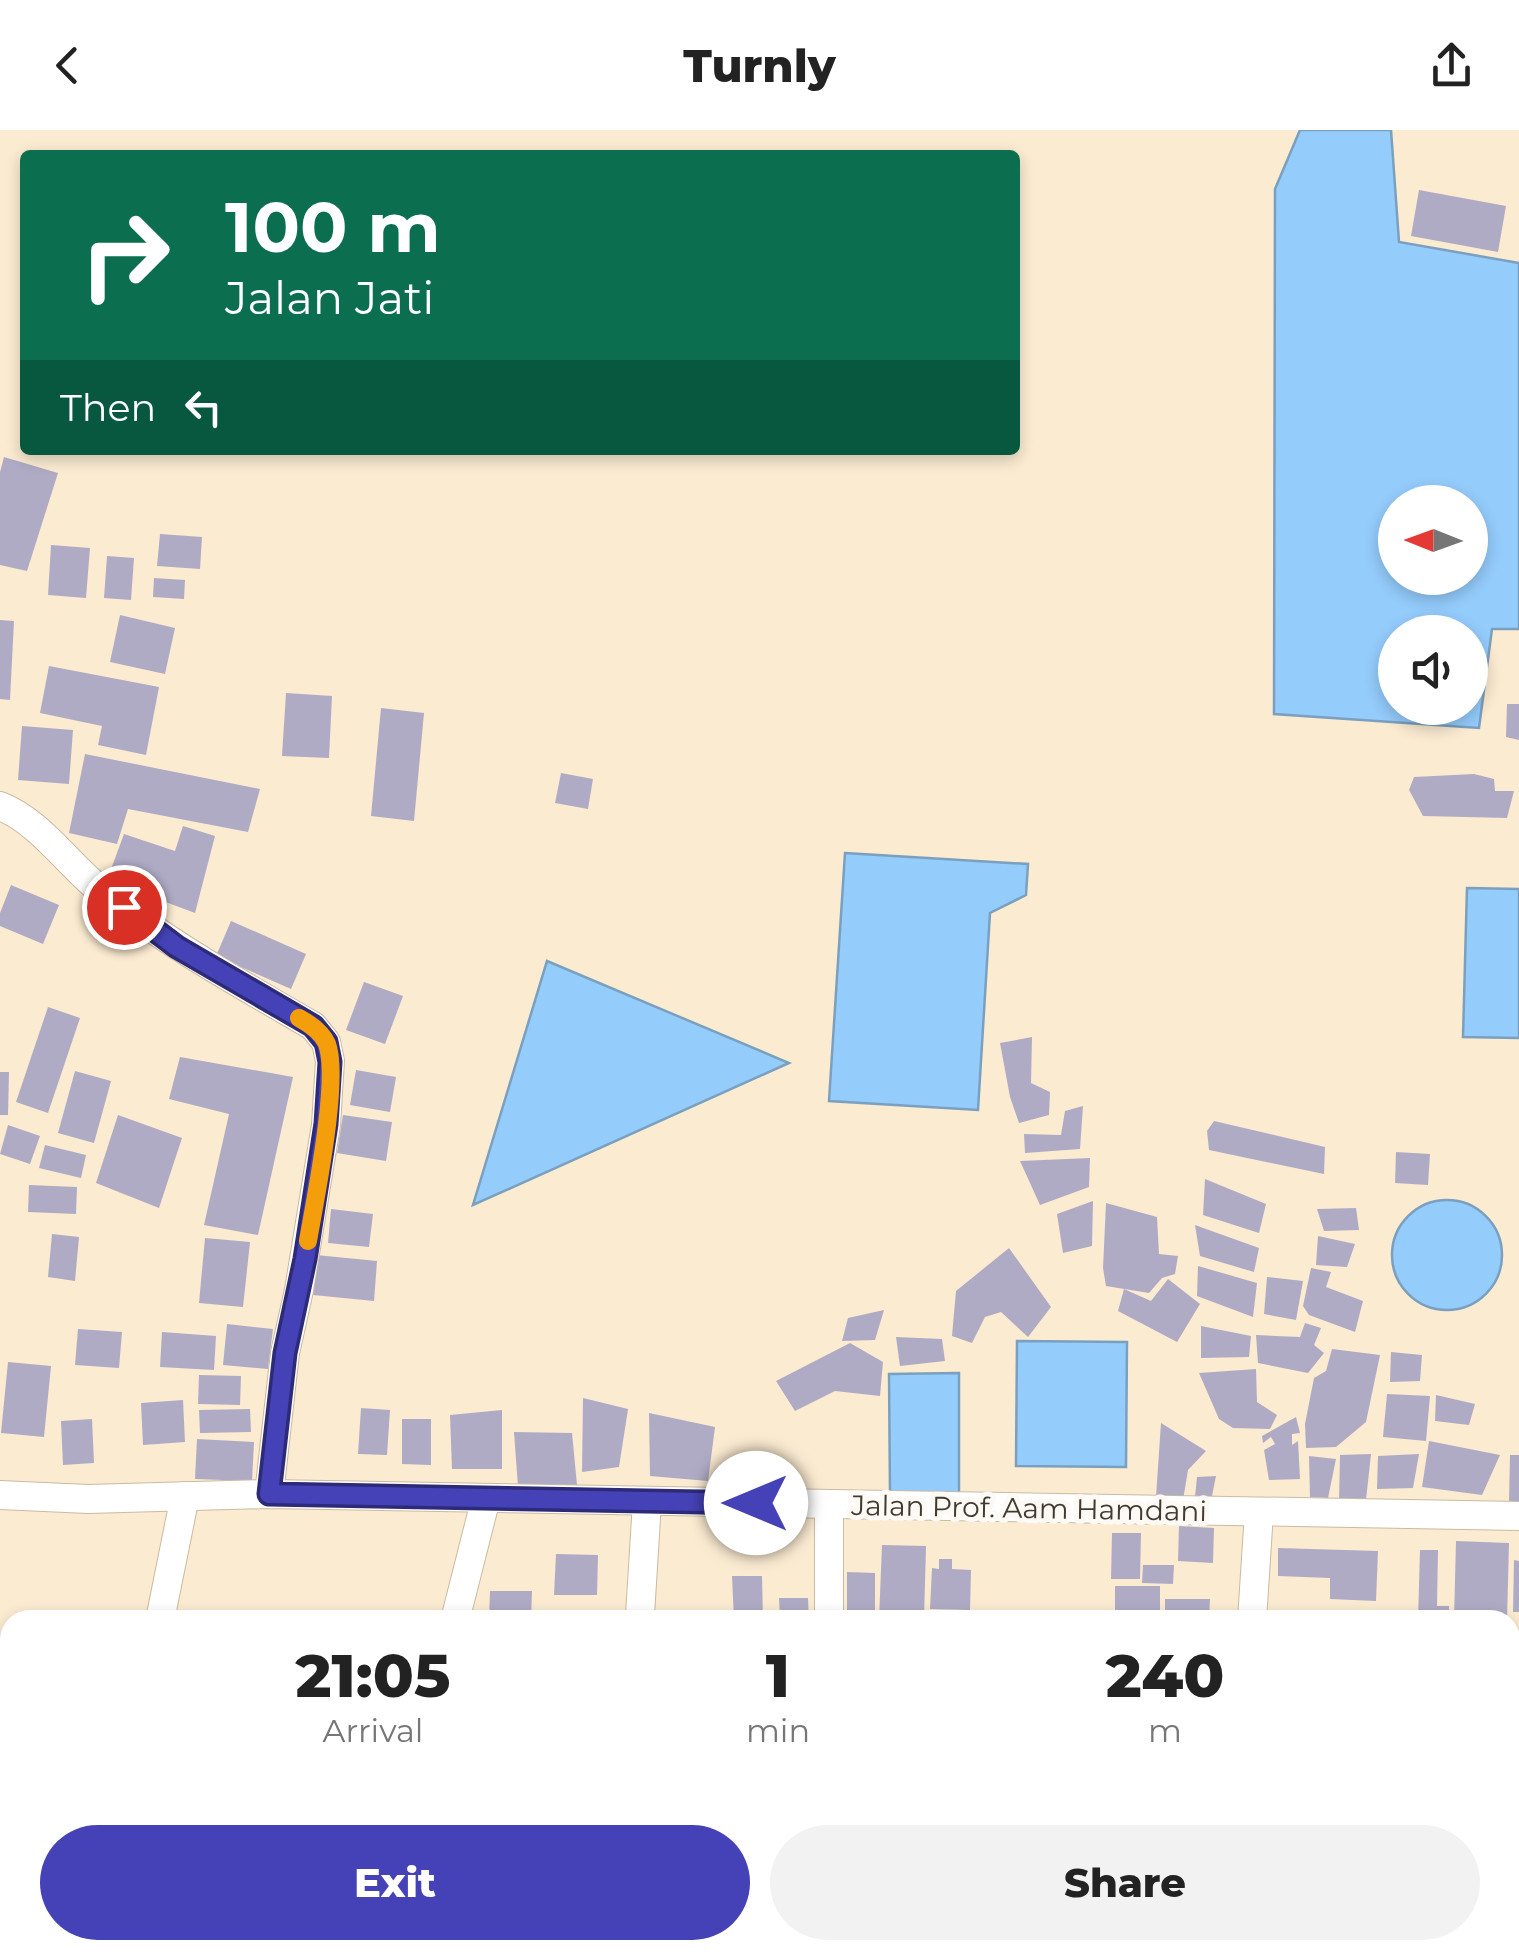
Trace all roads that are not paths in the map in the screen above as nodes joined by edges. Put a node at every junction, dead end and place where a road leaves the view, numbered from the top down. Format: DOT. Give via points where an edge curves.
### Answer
graph roads {
  1 [pos="0,806"];
  2 [pos="269,1494"];
  3 [pos="0,1496"];
  4 [pos="185,1496"];
  5 [pos="486,1498"];
  6 [pos="647,1502"];
  7 [pos="829,1504"];
  8 [pos="1259,1512"];
  9 [pos="1519,1516"];
  10 [pos="162,1610"];
  11 [pos="458,1610"];
  12 [pos="640,1610"];
  13 [pos="829,1610"];
  14 [pos="1253,1610"];
  1 -- 2 [label="street" via="177,947 313,1026 326,1042 326,1124 285,1353"];
  2 -- 4 [label="street, Jalan Prof. Aam Hamdani"];
  2 -- 5 [label="street, Jalan Prof. Aam Hamdani"];
  3 -- 4 [label="street, Jalan Prof. Aam Hamdani"];
  4 -- 10 [label="street"];
  5 -- 6 [label="street, Jalan Prof. Aam Hamdani"];
  5 -- 11 [label="street"];
  6 -- 7 [label="street, Jalan Prof. Aam Hamdani"];
  6 -- 12 [label="street"];
  7 -- 8 [label="street, Jalan Prof. Aam Hamdani"];
  7 -- 13 [label="street"];
  8 -- 9 [label="street, Jalan Prof. Aam Hamdani"];
  8 -- 14 [label="street"];
}
